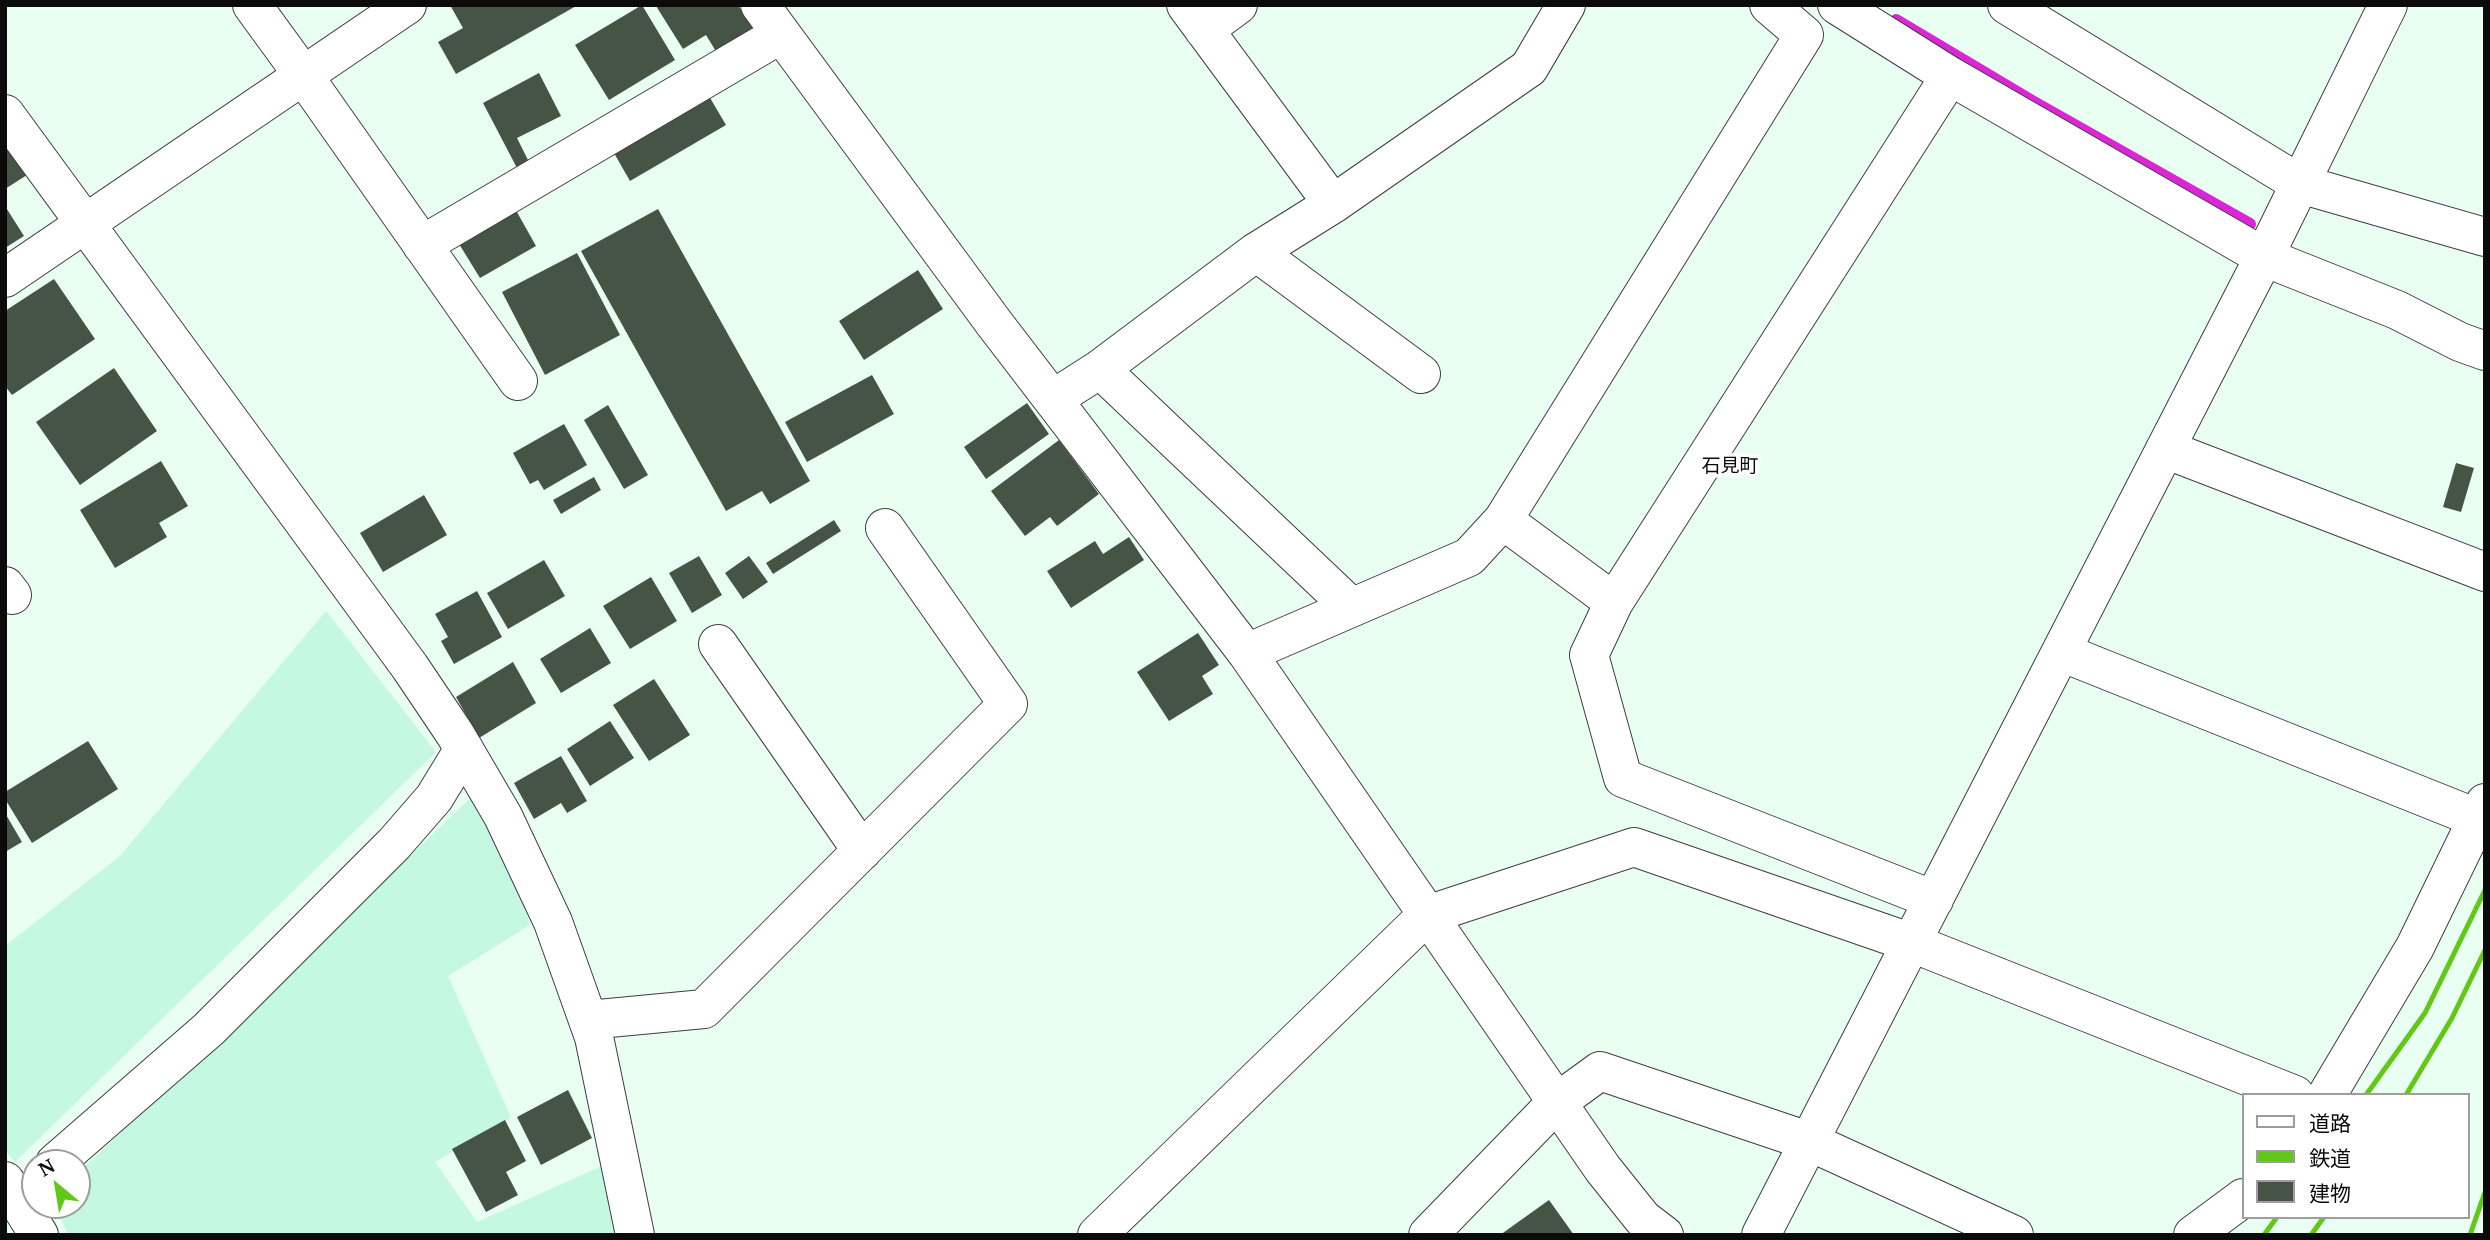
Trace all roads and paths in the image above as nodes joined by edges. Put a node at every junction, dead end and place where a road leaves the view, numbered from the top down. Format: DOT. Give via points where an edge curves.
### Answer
graph roads {
  1 [pos="252,5"];
  2 [pos="407,5"];
  3 [pos="1238,5"];
  4 [pos="1566,5"];
  5 [pos="1769,5"];
  6 [pos="1837,5"];
  7 [pos="2007,5"];
  8 [pos="2388,5"];
  9 [pos="1195,18"];
  10 [pos="770,20"];
  11 [pos="303,75"];
  12 [pos="1950,76"];
  13 [pos="5,114"];
  14 [pos="2300,184"];
  15 [pos="1333,204"];
  16 [pos="85,222"];
  17 [pos="2485,237"];
  18 [pos="422,245"];
  19 [pos="1256,252"];
  20 [pos="2264,257"];
  21 [pos="5,278"];
  22 [pos="2485,351"];
  23 [pos="1100,369"];
  24 [pos="1421,374"];
  25 [pos="518,382"];
  26 [pos="1053,399"];
  27 [pos="2165,449"];
  28 [pos="1503,520"];
  29 [pos="885,528"];
  30 [pos="2485,572"];
  31 [pos="1614,602"];
  32 [pos="1351,607"];
  33 [pos="718,644"];
  34 [pos="2061,652"];
  35 [pos="1247,653"];
  36 [pos="464,749"];
  37 [pos="2482,811"];
  38 [pos="862,850"];
  39 [pos="1934,900"];
  40 [pos="1427,915"];
  41 [pos="1912,943"];
  42 [pos="588,1020"];
  43 [pos="2290,1093"];
  44 [pos="2328,1093"];
  45 [pos="1556,1102"];
  46 [pos="1808,1142"];
  47 [pos="71,1149"];
  48 [pos="2242,1199"];
  49 [pos="635,1235"];
  50 [pos="1097,1235"];
  51 [pos="1428,1235"];
  52 [pos="1664,1235"];
  53 [pos="1761,1235"];
  54 [pos="2014,1235"];
  55 [pos="2193,1235"];
  1 -- 11 [label="street"];
  2 -- 11 [label="street"];
  3 -- 9 [label="street"];
  4 -- 15 [label="street" via="1529,68"];
  5 -- 28 [label="street" via="1804,35"];
  6 -- 12 [label="street"];
  7 -- 14 [label="street"];
  8 -- 14 [label="street"];
  9 -- 15 [label="street"];
  10 -- 18 [label="street"];
  10 -- 26 [label="street"];
  11 -- 16 [label="street"];
  11 -- 18 [label="street"];
  12 -- 20 [label="street"];
  12 -- 31 [label="street"];
  13 -- 16 [label="street"];
  14 -- 17 [label="street"];
  14 -- 20 [label="street"];
  15 -- 19 [label="street"];
  16 -- 21 [label="street"];
  16 -- 36 [label="street" via="410,667"];
  18 -- 25 [label="street"];
  19 -- 23 [label="street"];
  19 -- 24 [label="street"];
  20 -- 22 [label="street"];
  20 -- 27 [label="street"];
  23 -- 26 [label="street"];
  23 -- 32 [label="street"];
  26 -- 35 [label="street"];
  27 -- 30 [label="street"];
  27 -- 34 [label="street"];
  28 -- 31 [label="street"];
  28 -- 32 [label="street" via="1469,557"];
  29 -- 38 [label="street" via="1008,704"];
  31 -- 39 [label="street" via="1589,655 1623,778"];
  32 -- 35 [label="street"];
  33 -- 38 [label="street"];
  34 -- 37 [label="street"];
  34 -- 39 [label="street"];
  35 -- 40 [label="street"];
  36 -- 42 [label="street" via="503,816 554,922"];
  36 -- 47 [label="street" via="434,798 394,844 209,1029"];
  37 -- 44 [label="street" via="2415,947"];
  38 -- 42 [label="street" via="704,1009"];
  39 -- 41 [label="street"];
  40 -- 41 [label="street" via="1634,847"];
  40 -- 45 [label="street"];
  40 -- 50 [label="street"];
  41 -- 43 [label="street"];
  41 -- 46 [label="street"];
  42 -- 49 [label="street"];
  45 -- 46 [label="street" via="1600,1071"];
  45 -- 51 [label="street"];
  45 -- 52 [label="street" via="1643,1219"];
  46 -- 53 [label="street"];
  46 -- 54 [label="street"];
  48 -- 55 [label="street"];
}
